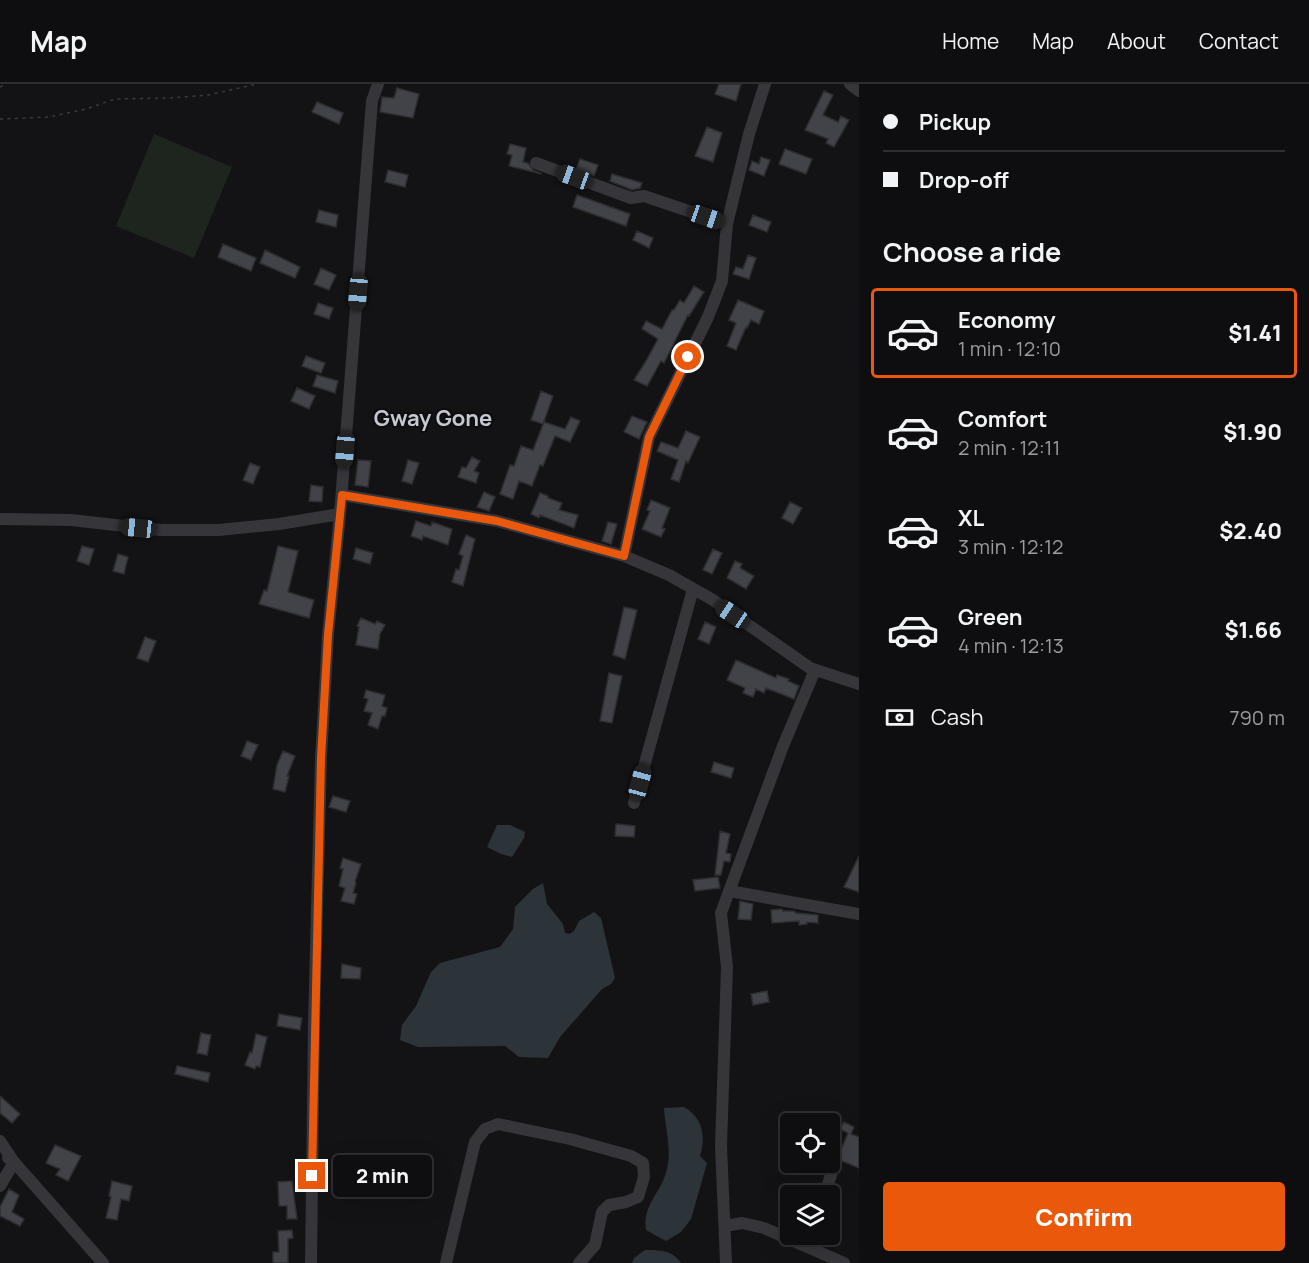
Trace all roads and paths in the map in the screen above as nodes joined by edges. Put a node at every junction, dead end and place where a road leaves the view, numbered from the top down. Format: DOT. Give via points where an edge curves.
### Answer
graph roads {
  1 [pos="6,84"];
  2 [pos="257,84"];
  3 [pos="378,84"];
  4 [pos="765,84"];
  5 [pos="850,84"];
  6 [pos="0,87"];
  7 [pos="859,91"];
  8 [pos="0,119"];
  9 [pos="536,163"];
  10 [pos="727,224"];
  11 [pos="342,495"];
  12 [pos="340,514"];
  13 [pos="0,519"];
  14 [pos="624,556"];
  15 [pos="693,589"];
  16 [pos="815,670"];
  17 [pos="859,684"];
  18 [pos="634,803"];
  19 [pos="729,891"];
  20 [pos="859,914"];
  21 [pos="0,1141"];
  22 [pos="0,1154"];
  23 [pos="14,1162"];
  24 [pos="0,1186"];
  25 [pos="725,1226"];
  26 [pos="780,1232"];
  27 [pos="817,1245"];
  28 [pos="103,1263"];
  29 [pos="311,1263"];
  30 [pos="446,1263"];
  31 [pos="579,1263"];
  32 [pos="726,1263"];
  33 [pos="844,1263"];
  1 -- 6 [label="path"];
  2 -- 8 [label="path" via="208,95 115,99 49,117"];
  3 -- 11 [label="street" via="372,101"];
  4 -- 10 [label="street"];
  5 -- 7 [label="street"];
  9 -- 10 [label="street" via="631,198 644,196"];
  10 -- 14 [label="street" via="722,281 649,437"];
  11 -- 12 [label="street"];
  11 -- 14 [label="street" via="497,521"];
  12 -- 13 [label="street" via="219,530"];
  12 -- 29 [label="street" via="321,758"];
  14 -- 15 [label="street"];
  15 -- 16 [label="street"];
  15 -- 18 [label="street"];
  16 -- 17 [label="street"];
  16 -- 19 [label="street"];
  19 -- 20 [label="street"];
  19 -- 25 [label="street" via="721,913 727,967 721,1146"];
  21 -- 23 [label="street"];
  22 -- 23 [label="street"];
  23 -- 24 [label="street"];
  23 -- 28 [label="street"];
  25 -- 26 [label="street" via="742,1223"];
  25 -- 32 [label="street"];
  27 -- 33 [label="street"];
  30 -- 31 [label="street" via="475,1142 485,1129 498,1124 570,1139 643,1163 644,1177 638,1197 609,1205 602,1212 595,1245"];
}
